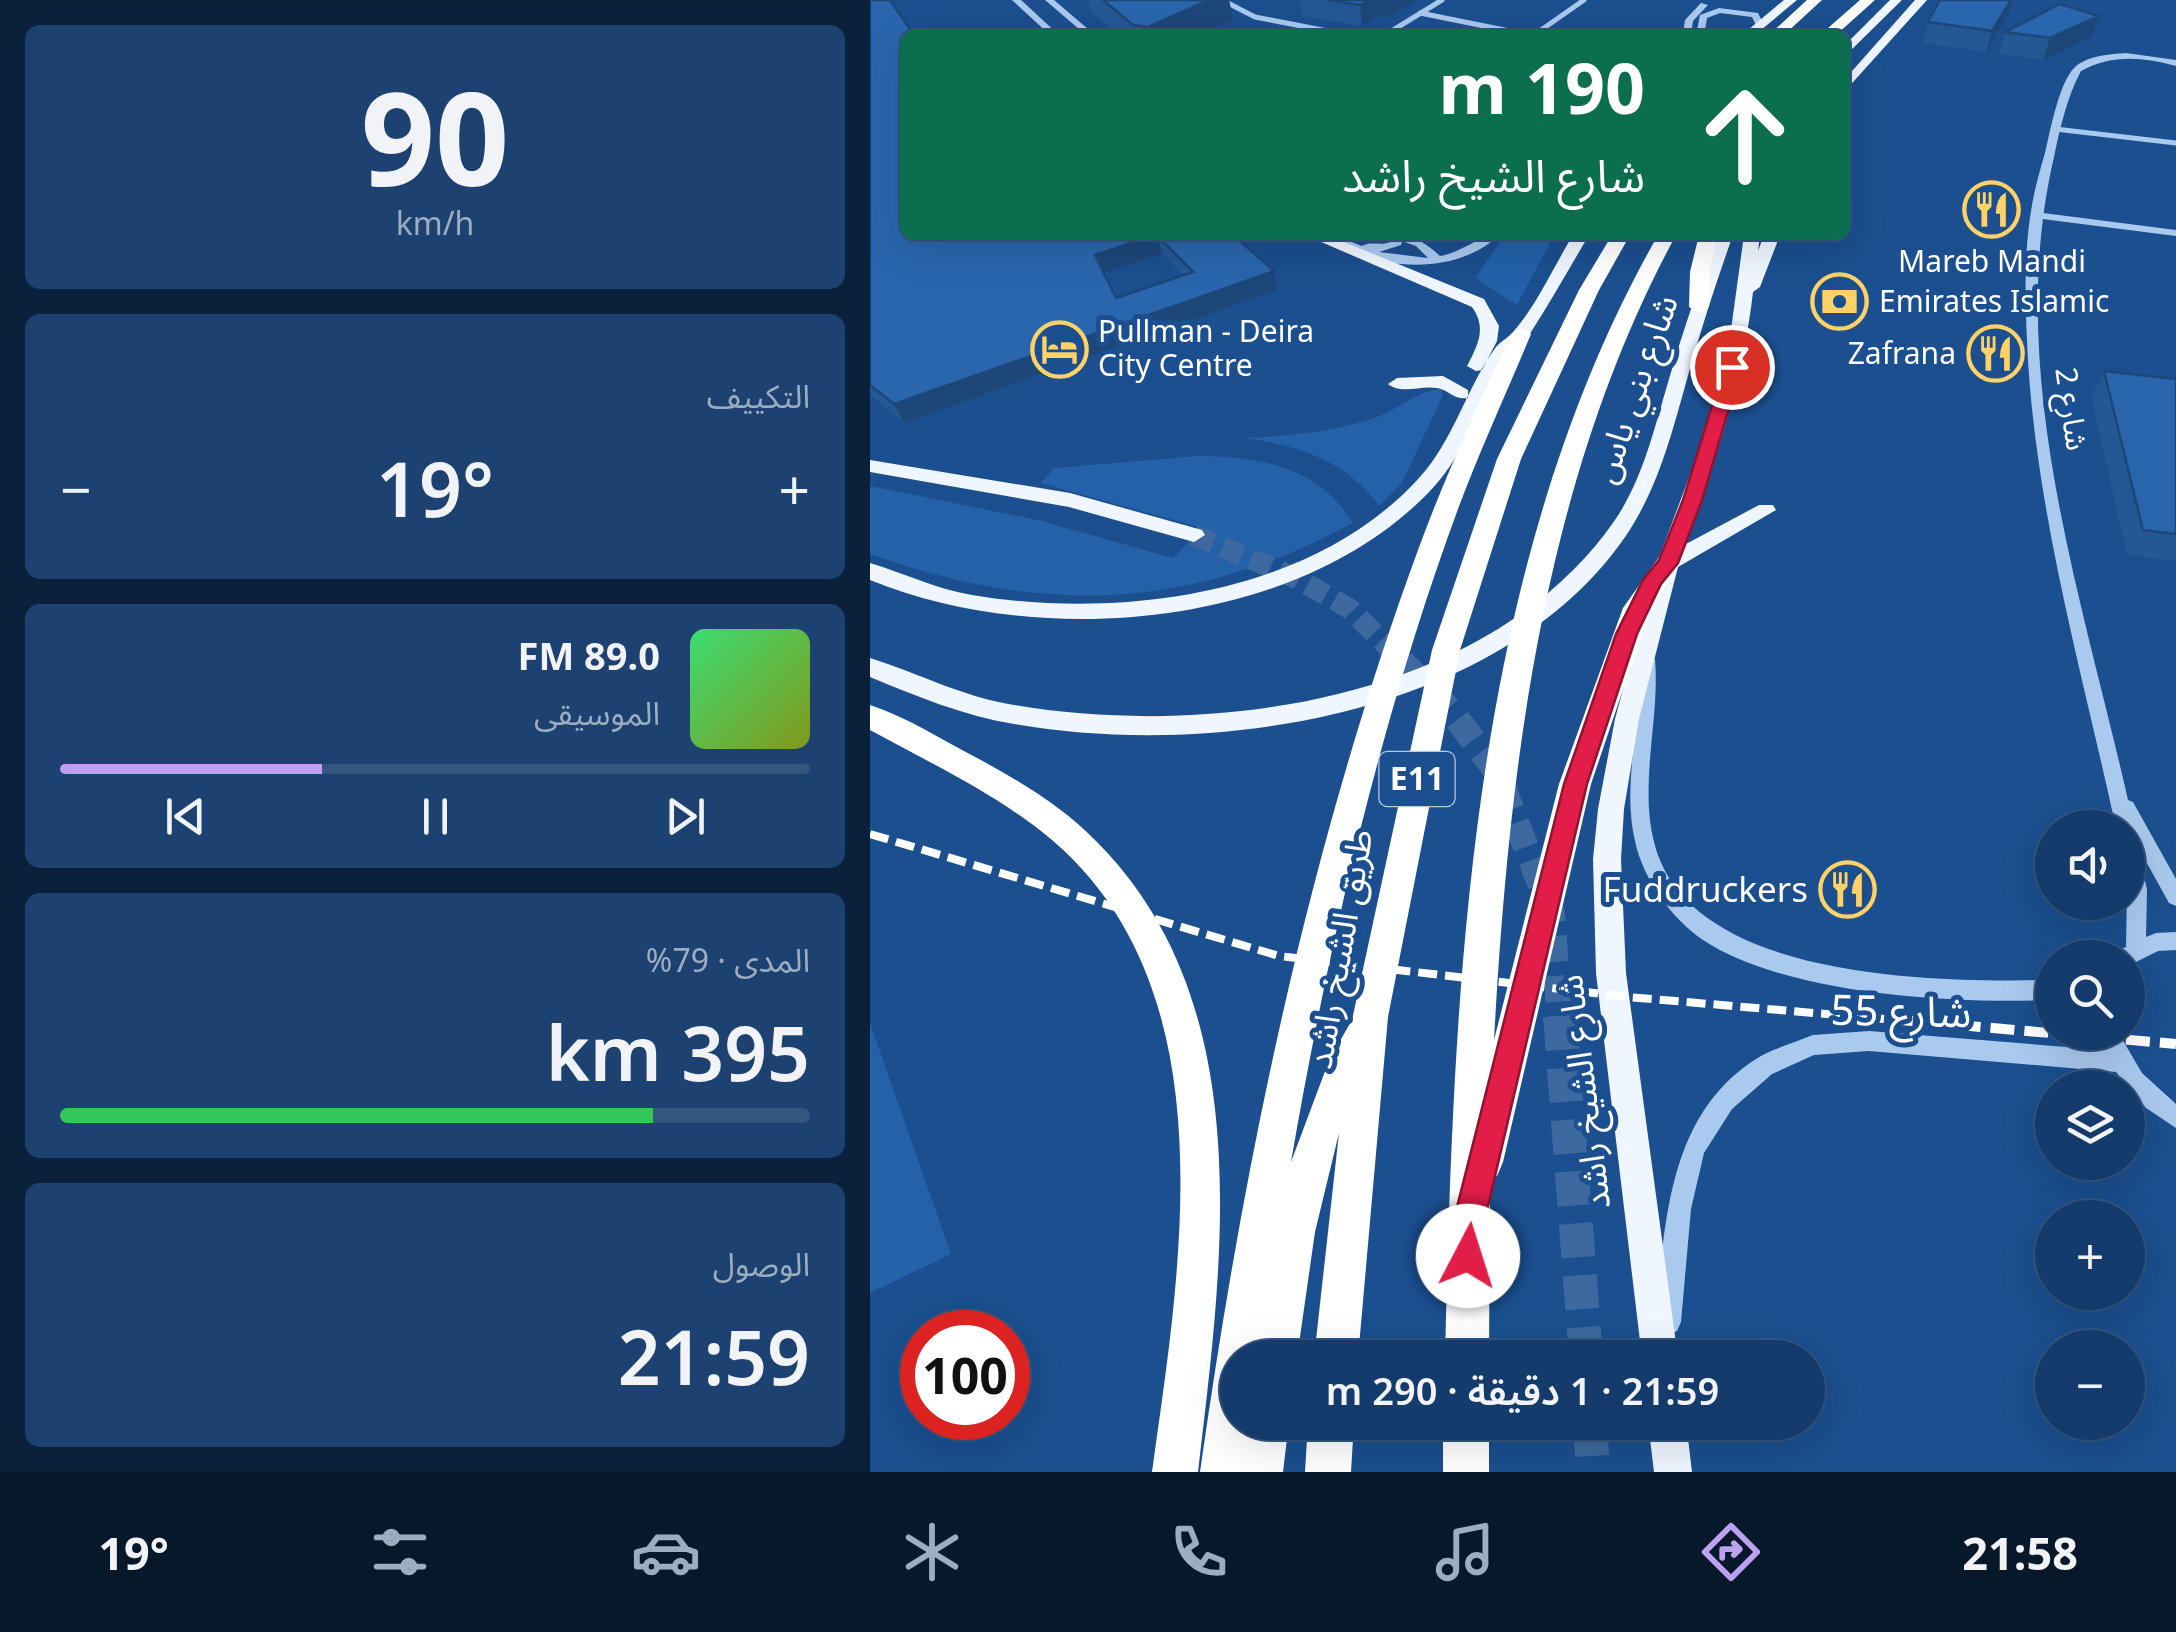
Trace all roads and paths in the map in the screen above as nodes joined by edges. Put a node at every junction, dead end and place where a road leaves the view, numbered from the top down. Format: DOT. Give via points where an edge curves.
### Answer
graph roads {
  1 [pos="1016,0"];
  2 [pos="1049,0"];
  3 [pos="1222,0"];
  4 [pos="1442,0"];
  5 [pos="1584,0"];
  6 [pos="1713,0"];
  7 [pos="1790,0"];
  8 [pos="1815,0"];
  9 [pos="1836,0"];
  10 [pos="1868,0"];
  11 [pos="1896,0"];
  12 [pos="1921,0"];
  13 [pos="1420,13"];
  14 [pos="1760,24"];
  15 [pos="1049,30"];
  16 [pos="1085,30"];
  17 [pos="1315,30"];
  18 [pos="1393,30"];
  19 [pos="1507,30"];
  20 [pos="1539,30"];
  21 [pos="1689,30"];
  22 [pos="1701,30"];
  23 [pos="1753,30"];
  24 [pos="1782,30"];
  25 [pos="1803,30"];
  26 [pos="1833,30"];
  27 [pos="1850,47"];
  28 [pos="2176,62"];
  29 [pos="1850,80"];
  30 [pos="2055,130"];
  31 [pos="2176,144"];
  32 [pos="2035,215"];
  33 [pos="2176,233"];
  34 [pos="1325,240"];
  35 [pos="1337,240"];
  36 [pos="1349,240"];
  37 [pos="1396,240"];
  38 [pos="1409,240"];
  39 [pos="1487,240"];
  40 [pos="1578,240"];
  41 [pos="1618,240"];
  42 [pos="1664,240"];
  43 [pos="1707,240"];
  44 [pos="1723,240"];
  45 [pos="1751,240"];
  46 [pos="1770,240"];
  47 [pos="1435,258"];
  48 [pos="1744,300"];
  49 [pos="1699,307"];
  50 [pos="1521,334"];
  51 [pos="1397,384"];
  52 [pos="1461,394"];
  53 [pos="870,466"];
  54 [pos="1766,510"];
  55 [pos="1391,516"];
  56 [pos="1194,536"];
  57 [pos="1668,563"];
  58 [pos="870,572"];
  59 [pos="1645,649"];
  60 [pos="870,667"];
  61 [pos="870,716"];
  62 [pos="2117,788"];
  63 [pos="2121,810"];
  64 [pos="2176,897"];
  65 [pos="2176,941"];
  66 [pos="2145,949"];
  67 [pos="2035,989"];
  68 [pos="1370,1017"];
  69 [pos="2115,1050"];
  70 [pos="2121,1062"];
  71 [pos="2176,1116"];
  72 [pos="1469,1223"];
  73 [pos="1277,1340"];
  74 [pos="1338,1340"];
  75 [pos="1467,1340"];
  76 [pos="1660,1340"];
  77 [pos="1664,1340"];
  78 [pos="1264,1440"];
  79 [pos="1330,1440"];
  80 [pos="1466,1440"];
  81 [pos="1669,1440"];
  82 [pos="1175,1472"];
  83 [pos="1223,1472"];
  84 [pos="1260,1472"];
  85 [pos="1328,1472"];
  86 [pos="1466,1472"];
  87 [pos="1672,1472"];
  1 -- 15 [label="street"];
  2 -- 16 [label="street"];
  3 -- 17 [label="street" via="1247,14"];
  4 -- 13 [label="street"];
  5 -- 20 [label="street"];
  6 -- 21 [label="street" via="1694,12"];
  7 -- 14 [label="main road"];
  8 -- 24 [label="highway"];
  9 -- 25 [label="highway"];
  10 -- 26 [label="highway"];
  11 -- 27 [label="main road"];
  12 -- 29 [label="main road"];
  13 -- 18 [label="street"];
  13 -- 19 [label="street"];
  14 -- 22 [label="street" via="1754,15 1719,10 1703,17"];
  14 -- 23 [label="main road"];
  28 -- 30 [label="street, شارع 2" via="2106,57 2078,70"];
  30 -- 31 [label="street"];
  30 -- 32 [label="street, شارع 2"];
  32 -- 33 [label="street"];
  32 -- 62 [label="street, شارع 2" via="2037,396 2084,658"];
  34 -- 52 [label="main road" via="1478,302 1492,334"];
  35 -- 47 [label="street" via="1382,258"];
  36 -- 37 [label="street" via="1376,249"];
  38 -- 47 [label="street"];
  39 -- 47 [label="street" via="1469,253"];
  40 -- 50 [label="main road"];
  41 -- 68 [label="highway, طريق الشيخ راشد / E11" via="1532,408 1467,578 1427,730"];
  42 -- 72 [label="highway, E11" via="1634,298 1570,462 1507,722 1479,956"];
  43 -- 49 [label="highway"];
  44 -- 49 [label="main road, شارع بني ياس"];
  45 -- 48 [label="main road, شارع الشيخ راشد"];
  46 -- 48 [label="main road"];
  48 -- 57 [label="main road, شارع الشيخ راشد" via="1712,443"];
  49 -- 60 [label="main road, شارع بني ياس" via="1646,484 1620,529 1528,621 1458,661 1378,694 1290,716 1193,728 1100,726 1013,714 934,694"];
  50 -- 55 [label="main road" via="1504,349 1435,474"];
  50 -- 83 [label="highway" via="1410,610 1333,880 1271,1146"];
  51 -- 52 [label="main road" via="1444,382"];
  52 -- 55 [label="main road"];
  53 -- 56 [label="main road" via="1070,500"];
  54 -- 57 [label="main road"];
  55 -- 58 [label="main road" via="1333,554 1281,574 1219,596 1148,606 1070,611 985,605 917,591"];
  57 -- 59 [label="main road, شارع الشيخ راشد"];
  57 -- 72 [label="highway" via="1626,634 1576,784"];
  59 -- 67 [label="street, شارع 55" via="1650,716 1640,809 1644,842 1657,875 1712,934 1804,968 1940,986"];
  59 -- 76 [label="main road, شارع الشيخ راشد" via="1617,762 1607,914"];
  61 -- 82 [label="highway" via="1043,815 1125,899 1156,954 1180,1018 1196,1092 1202,1177"];
  62 -- 63 [label="street, شارع 2"];
  62 -- 64 [label="street, شارع 2"];
  65 -- 66 [label="street"];
  68 -- 73 [label="highway" via="1330,1098 1305,1172"];
  68 -- 74 [label="highway, طريق الشيخ راشد / E11"];
  69 -- 70 [label="street"];
  70 -- 71 [label="street" via="2141,1089"];
  70 -- 77 [label="street, شارع 55" via="1870,1041 1813,1045 1764,1066 1724,1100 1694,1149"];
  72 -- 75 [label="highway, E11"];
  78 -- 84 [label="highway"];
  79 -- 85 [label="highway"];
  80 -- 86 [label="highway"];
  81 -- 87 [label="main road"];
}
